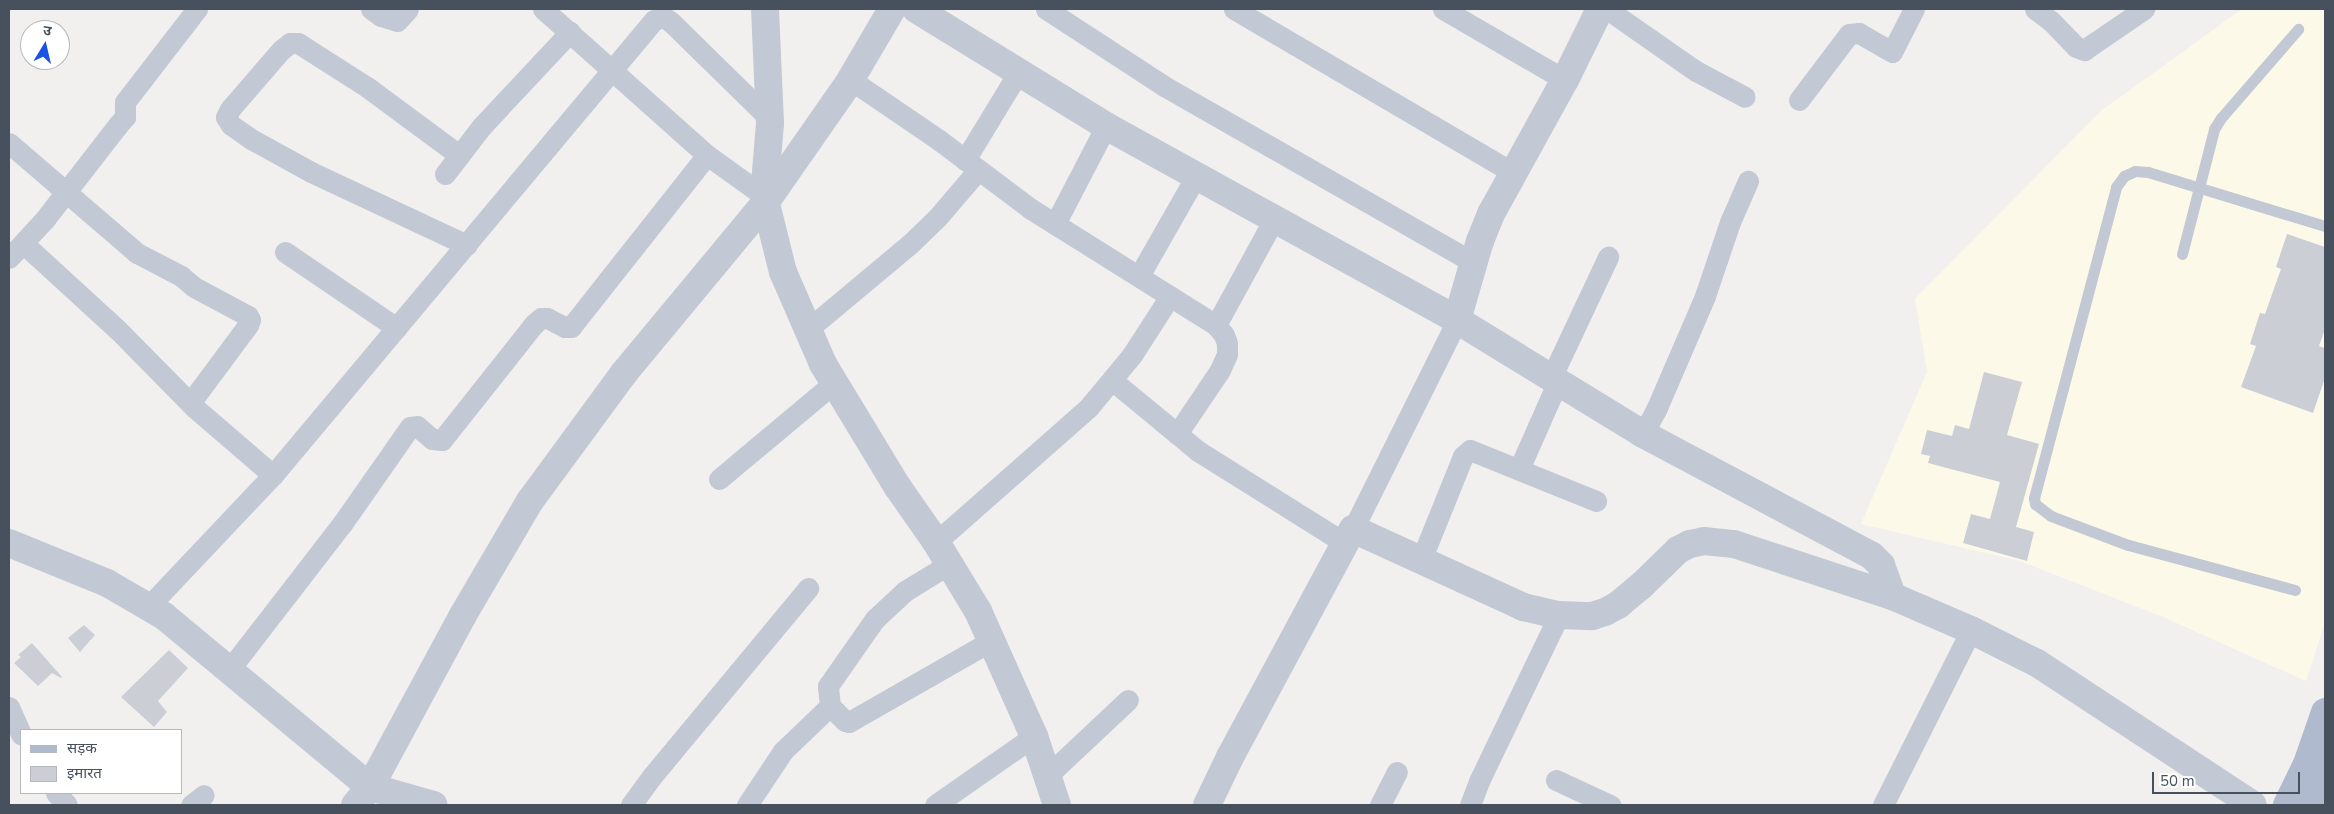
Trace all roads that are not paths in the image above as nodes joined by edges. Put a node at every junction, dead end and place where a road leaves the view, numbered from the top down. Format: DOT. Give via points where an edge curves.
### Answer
graph roads {
  1 [pos="197,9"];
  2 [pos="371,9"];
  3 [pos="408,9"];
  4 [pos="543,9"];
  5 [pos="765,9"];
  6 [pos="892,9"];
  7 [pos="916,9"];
  8 [pos="1046,9"];
  9 [pos="1234,9"];
  10 [pos="1443,9"];
  11 [pos="1600,9"];
  12 [pos="1607,9"];
  13 [pos="1914,9"];
  14 [pos="2035,9"];
  15 [pos="2144,9"];
  16 [pos="2298,29"];
  17 [pos="570,32"];
  18 [pos="612,70"];
  19 [pos="1018,73"];
  20 [pos="851,80"];
  21 [pos="1564,80"];
  22 [pos="1745,97"];
  23 [pos="1800,100"];
  24 [pos="770,118"];
  25 [pos="1106,126"];
  26 [pos="9,143"];
  27 [pos="460,155"];
  28 [pos="707,155"];
  29 [pos="972,165"];
  30 [pos="1513,173"];
  31 [pos="445,174"];
  32 [pos="1196,176"];
  33 [pos="1748,181"];
  34 [pos="2199,187"];
  35 [pos="66,191"];
  36 [pos="765,200"];
  37 [pos="1274,219"];
  38 [pos="1055,224"];
  39 [pos="2325,226"];
  40 [pos="467,245"];
  41 [pos="16,251"];
  42 [pos="285,252"];
  43 [pos="2182,254"];
  44 [pos="1608,257"];
  45 [pos="1473,262"];
  46 [pos="1139,276"];
  47 [pos="1170,296"];
  48 [pos="1456,320"];
  49 [pos="1216,326"];
  50 [pos="397,328"];
  51 [pos="807,330"];
  52 [pos="1555,378"];
  53 [pos="1113,381"];
  54 [pos="835,382"];
  55 [pos="190,403"];
  56 [pos="1177,434"];
  57 [pos="1643,434"];
  58 [pos="1520,469"];
  59 [pos="273,475"];
  60 [pos="719,480"];
  61 [pos="1596,501"];
  62 [pos="1349,537"];
  63 [pos="9,543"];
  64 [pos="942,553"];
  65 [pos="1421,560"];
  66 [pos="808,588"];
  67 [pos="2295,590"];
  68 [pos="1892,596"];
  69 [pos="148,607"];
  70 [pos="1559,615"];
  71 [pos="1972,630"];
  72 [pos="992,641"];
  73 [pos="229,670"];
  74 [pos="1128,700"];
  75 [pos="830,706"];
  76 [pos="2325,712"];
  77 [pos="1034,736"];
  78 [pos="2325,769"];
  79 [pos="1397,772"];
  80 [pos="1047,776"];
  81 [pos="1556,780"];
  82 [pos="57,794"];
  83 [pos="362,796"];
  84 [pos="2307,803"];
  85 [pos="67,805"];
  86 [pos="434,805"];
  87 [pos="631,805"];
  88 [pos="746,805"];
  89 [pos="934,805"];
  90 [pos="1057,805"];
  91 [pos="1207,805"];
  92 [pos="1380,805"];
  93 [pos="1470,805"];
  94 [pos="1610,805"];
  95 [pos="1883,805"];
  96 [pos="2253,805"];
  1 -- 35 [label="street" via="125,102 124,116"];
  2 -- 3 [label="street" via="381,16 397,20"];
  4 -- 17 [label="street"];
  5 -- 24 [label="street"];
  6 -- 20 [label="street"];
  7 -- 19 [label="street"];
  8 -- 45 [label="street" via="1164,86"];
  9 -- 30 [label="street"];
  10 -- 21 [label="street"];
  11 -- 21 [label="street"];
  12 -- 22 [label="street" via="1696,71"];
  13 -- 23 [label="street" via="1892,52 1859,33 1849,34"];
  14 -- 15 [label="street" via="2052,21 2076,47 2084,50"];
  16 -- 34 [label="lane" via="2218,123"];
  17 -- 18 [label="street"];
  17 -- 27 [label="street" via="494,112"];
  18 -- 24 [label="street" via="654,20 664,17"];
  18 -- 28 [label="street"];
  18 -- 40 [label="street"];
  19 -- 25 [label="street"];
  19 -- 29 [label="street"];
  20 -- 29 [label="street"];
  20 -- 36 [label="street"];
  21 -- 30 [label="street"];
  24 -- 36 [label="street"];
  25 -- 32 [label="street"];
  25 -- 38 [label="street"];
  26 -- 35 [label="street"];
  27 -- 31 [label="street"];
  27 -- 40 [label="street" via="367,87 294,42 281,50 226,117 231,125 251,138 311,172"];
  28 -- 36 [label="street"];
  28 -- 73 [label="street" via="571,327 565,328 547,318 541,318 534,324 442,440 432,439 417,426 410,427 342,524"];
  29 -- 38 [label="street"];
  29 -- 51 [label="street" via="937,218"];
  30 -- 45 [label="street" via="1492,212"];
  32 -- 37 [label="street"];
  32 -- 46 [label="street"];
  33 -- 57 [label="street" via="1730,222 1705,296"];
  34 -- 39 [label="lane"];
  34 -- 43 [label="lane"];
  34 -- 67 [label="lane" via="2135,171 2124,176 2116,187 2035,504 2051,516 2128,545"];
  35 -- 41 [label="street"];
  35 -- 55 [label="street" via="137,253 248,316 248,324"];
  36 -- 51 [label="street" via="783,272"];
  36 -- 83 [label="street" via="624,372 530,501"];
  37 -- 48 [label="street"];
  37 -- 49 [label="street"];
  38 -- 46 [label="street"];
  40 -- 50 [label="street"];
  41 -- 55 [label="street" via="118,330"];
  42 -- 50 [label="street"];
  44 -- 52 [label="street"];
  45 -- 48 [label="street"];
  46 -- 47 [label="street"];
  47 -- 49 [label="street"];
  47 -- 53 [label="street"];
  48 -- 52 [label="street"];
  48 -- 62 [label="street"];
  49 -- 56 [label="street" via="1228,344 1227,354 1220,370"];
  50 -- 59 [label="street"];
  51 -- 54 [label="street"];
  52 -- 57 [label="street"];
  52 -- 58 [label="street"];
  53 -- 56 [label="street"];
  53 -- 64 [label="street"];
  54 -- 60 [label="street"];
  54 -- 64 [label="street" via="897,486"];
  55 -- 59 [label="street"];
  56 -- 62 [label="street" via="1198,451"];
  57 -- 68 [label="street" via="1872,556 1881,565"];
  58 -- 61 [label="street"];
  58 -- 65 [label="street" via="1474,450 1467,452"];
  59 -- 69 [label="street"];
  62 -- 65 [label="street"];
  62 -- 91 [label="street"];
  63 -- 69 [label="street" via="107,583"];
  64 -- 72 [label="street" via="978,611"];
  64 -- 75 [label="street" via="875,619 828,686"];
  65 -- 70 [label="street" via="1523,607"];
  66 -- 87 [label="street"];
  68 -- 70 [label="street" via="1734,544 1704,541 1678,550 1641,586 1605,612"];
  68 -- 71 [label="street"];
  69 -- 73 [label="street" via="164,616"];
  70 -- 93 [label="street"];
  71 -- 95 [label="street"];
  71 -- 96 [label="street" via="2037,663"];
  72 -- 75 [label="street" via="849,722"];
  72 -- 77 [label="street"];
  73 -- 83 [label="street"];
  74 -- 80 [label="street"];
  75 -- 88 [label="street" via="783,751"];
  76 -- 84 [label="main road" via="2307,764"];
  77 -- 80 [label="street"];
  77 -- 89 [label="street"];
  78 -- 84 [label="main road"];
  79 -- 92 [label="street"];
  80 -- 90 [label="street"];
  81 -- 94 [label="street"];
  82 -- 85 [label="street"];
  83 -- 86 [label="street"];
}
